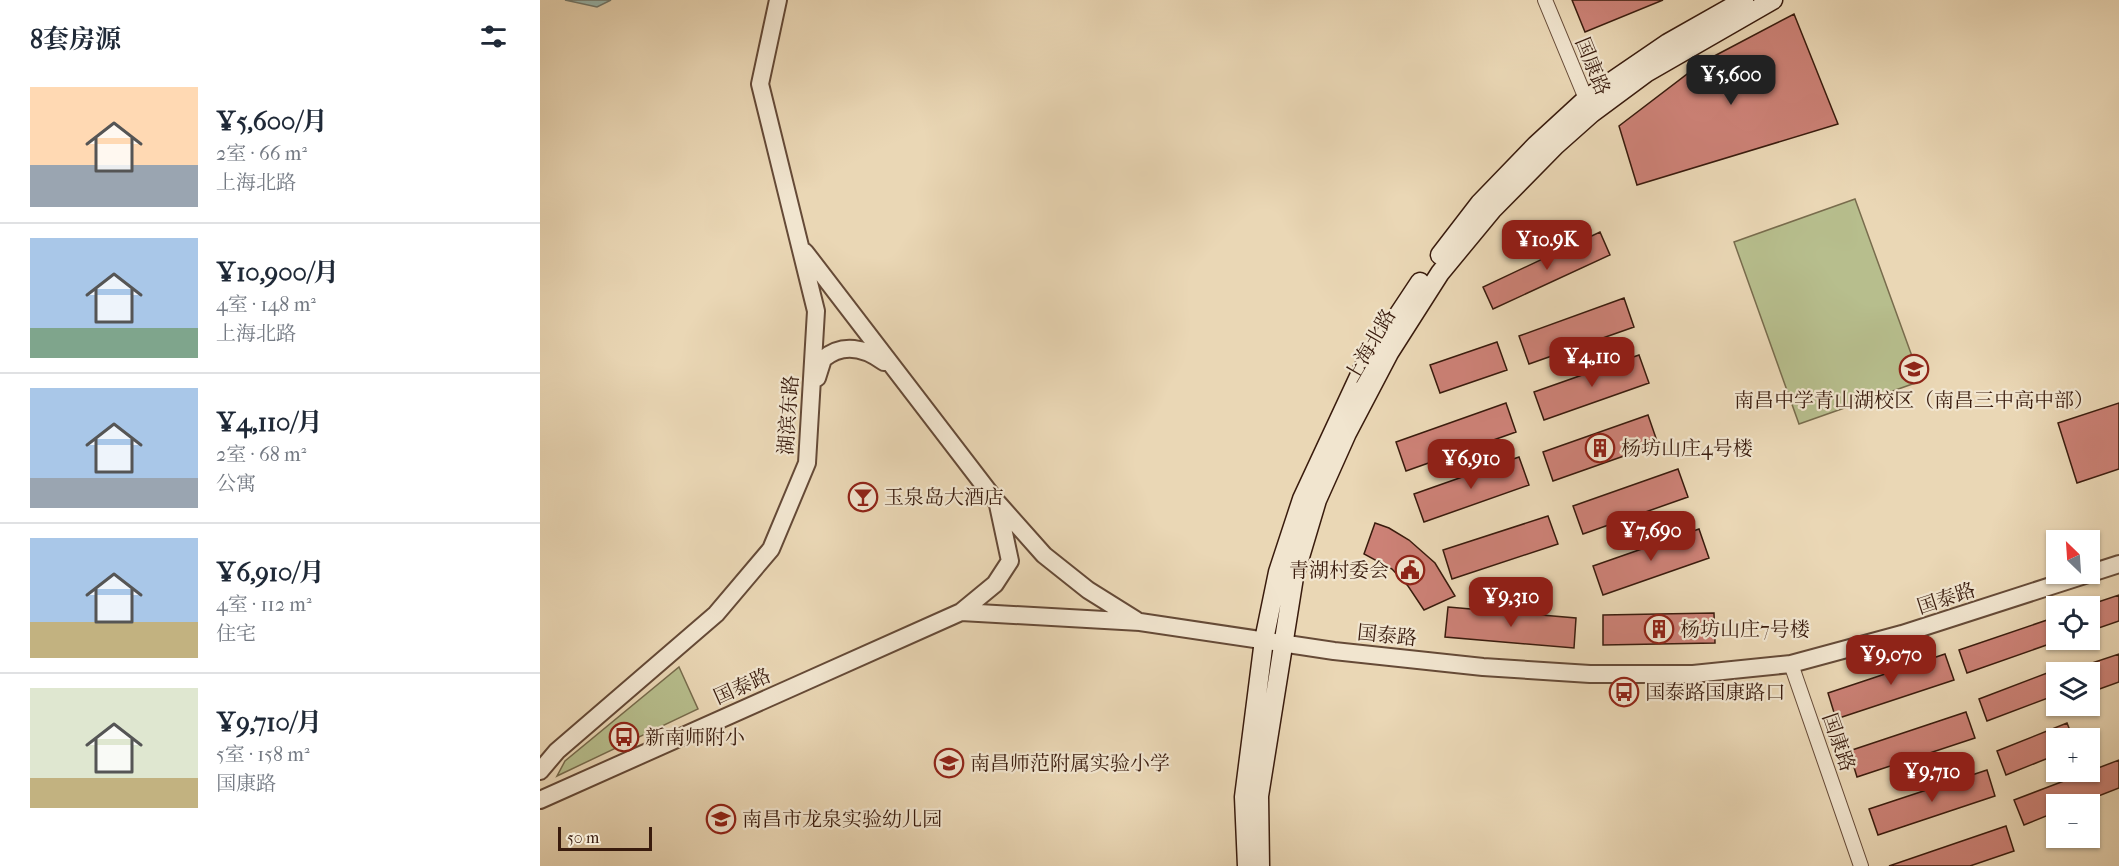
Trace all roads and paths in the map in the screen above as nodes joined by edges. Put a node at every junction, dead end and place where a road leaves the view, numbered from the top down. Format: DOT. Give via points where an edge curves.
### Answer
graph roads {
  1 [pos="778,0"];
  2 [pos="1545,0"];
  3 [pos="1744,0"];
  4 [pos="1773,0"];
  5 [pos="1589,106"];
  6 [pos="800,245"];
  7 [pos="897,372"];
  8 [pos="810,407"];
  9 [pos="996,501"];
  10 [pos="2119,564"];
  11 [pos="961,612"];
  12 [pos="1140,622"];
  13 [pos="1264,640"];
  14 [pos="1283,643"];
  15 [pos="1791,664"];
  16 [pos="540,771"];
  17 [pos="540,801"];
  18 [pos="1247,866"];
  19 [pos="1260,866"];
  20 [pos="1862,866"];
  1 -- 6 [label="street, 湖滨东路" via="760,84"];
  2 -- 5 [label="street, 国康路"];
  3 -- 5 [label="main road, 上海北路" via="1668,44"];
  4 -- 5 [label="main road, 上海北路"];
  5 -- 13 [label="main road, 上海北路" via="1536,145 1480,203 1424,275 1363,368 1302,499 1278,572"];
  5 -- 14 [label="main road, 上海北路" via="1492,210 1440,273 1389,353 1317,500 1294,577"];
  6 -- 7 [label="street, 国泰路"];
  6 -- 8 [label="street, 湖滨东路" via="816,311"];
  7 -- 8 [label="street" via="870,352 838,350 823,359 819,367"];
  7 -- 9 [label="street, 国泰路"];
  8 -- 16 [label="street, 湖滨东路" via="807,463 771,549 716,614 557,751"];
  9 -- 11 [label="street, 国泰路" via="1010,561 995,584"];
  9 -- 12 [label="street, 国泰路" via="1044,555 1088,590"];
  10 -- 15 [label="street, 国泰路" via="1902,634"];
  11 -- 12 [label="street, 国泰路"];
  11 -- 17 [label="street, 国泰路"];
  12 -- 13 [label="street, 国泰路"];
  13 -- 14 [label="street, 国泰路"];
  13 -- 18 [label="main road, 上海北路" via="1244,797"];
  14 -- 15 [label="street, 国泰路" via="1484,667 1590,674 1693,674"];
  14 -- 19 [label="main road, 上海北路" via="1259,796"];
  15 -- 20 [label="street, 国康路"];
}
